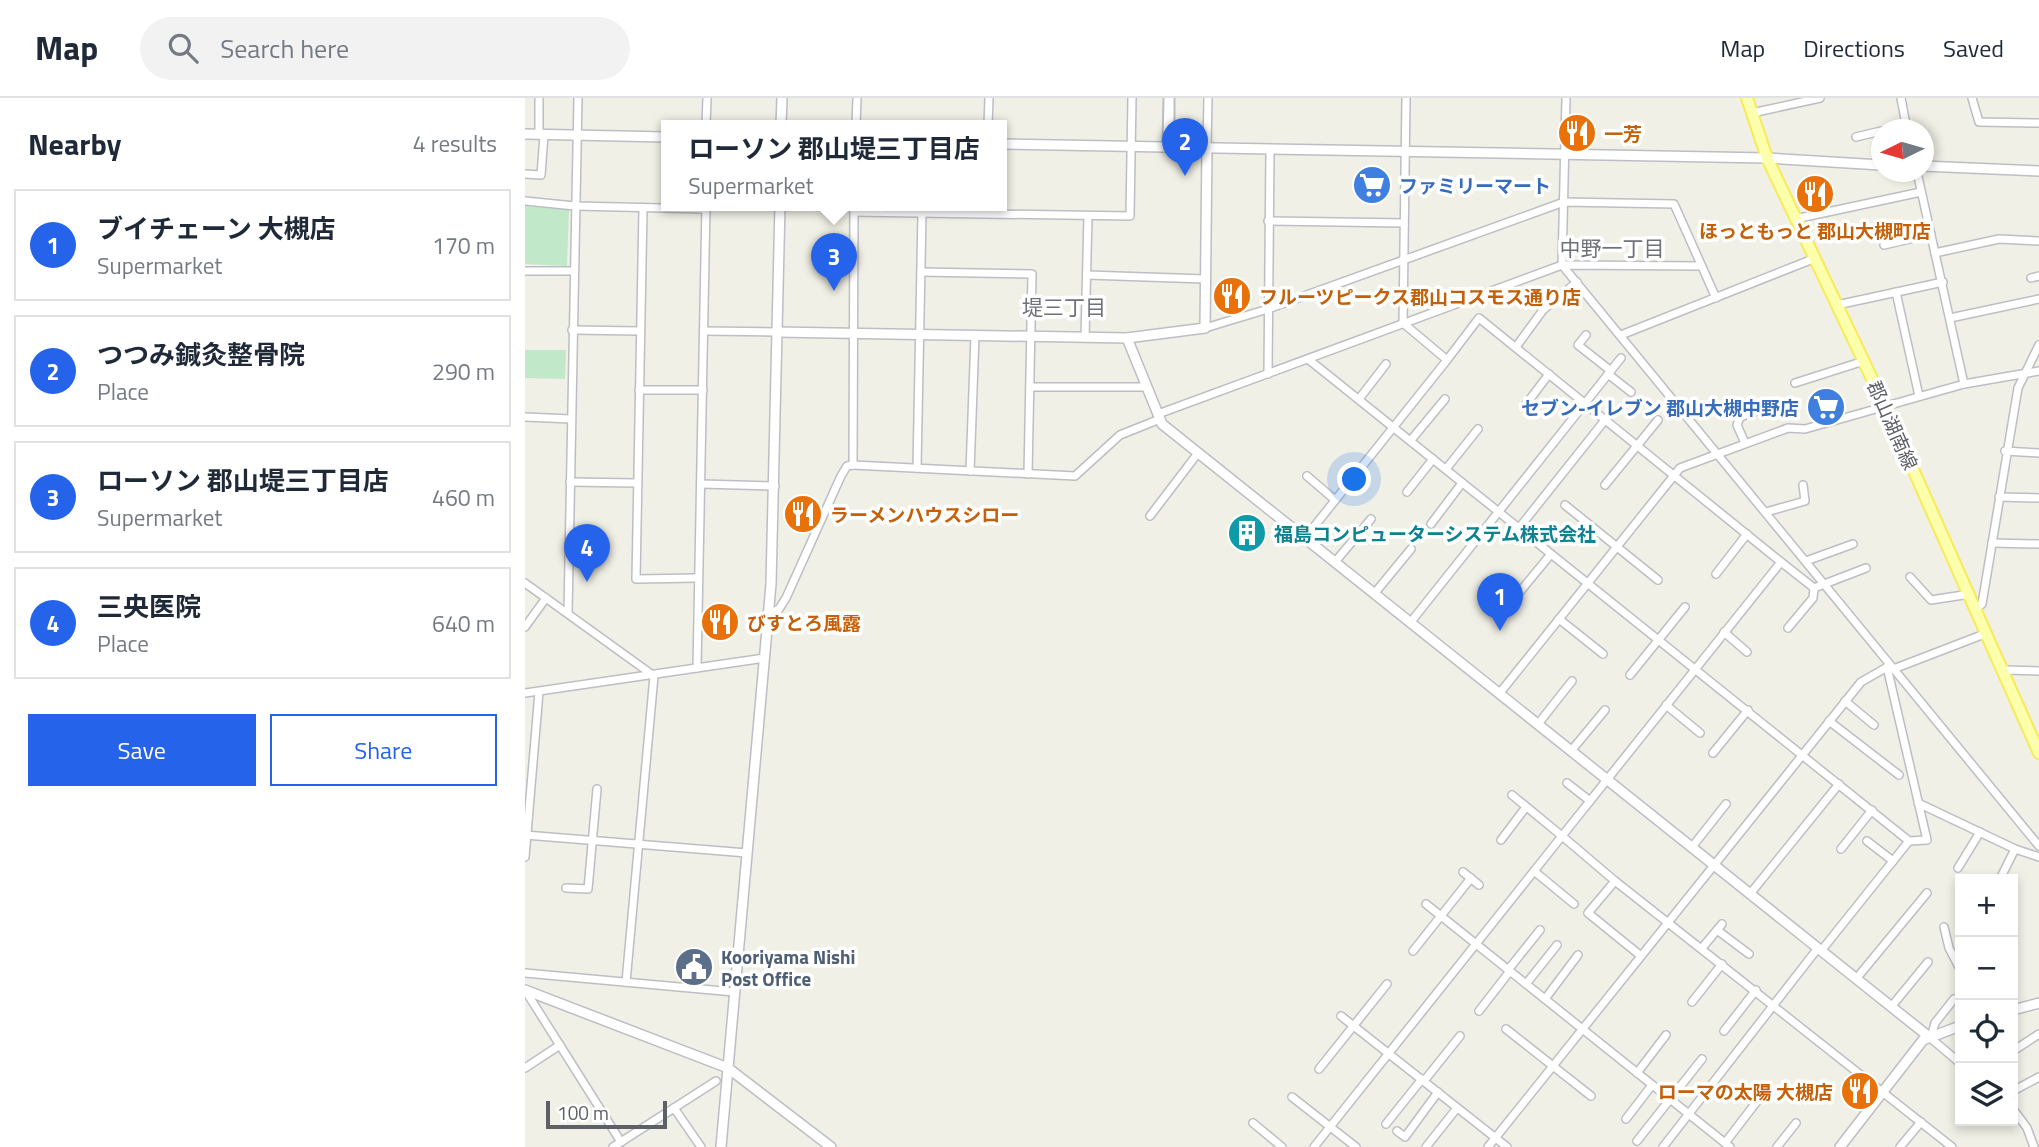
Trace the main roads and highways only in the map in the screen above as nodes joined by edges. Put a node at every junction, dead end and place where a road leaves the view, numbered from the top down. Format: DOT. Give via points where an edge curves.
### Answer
graph roads {
  1 [pos="1747,98"];
  2 [pos="2039,753"];
  1 -- 2 [label="main road, 郡山湖南線" via="1767,158 1885,406"];
}
